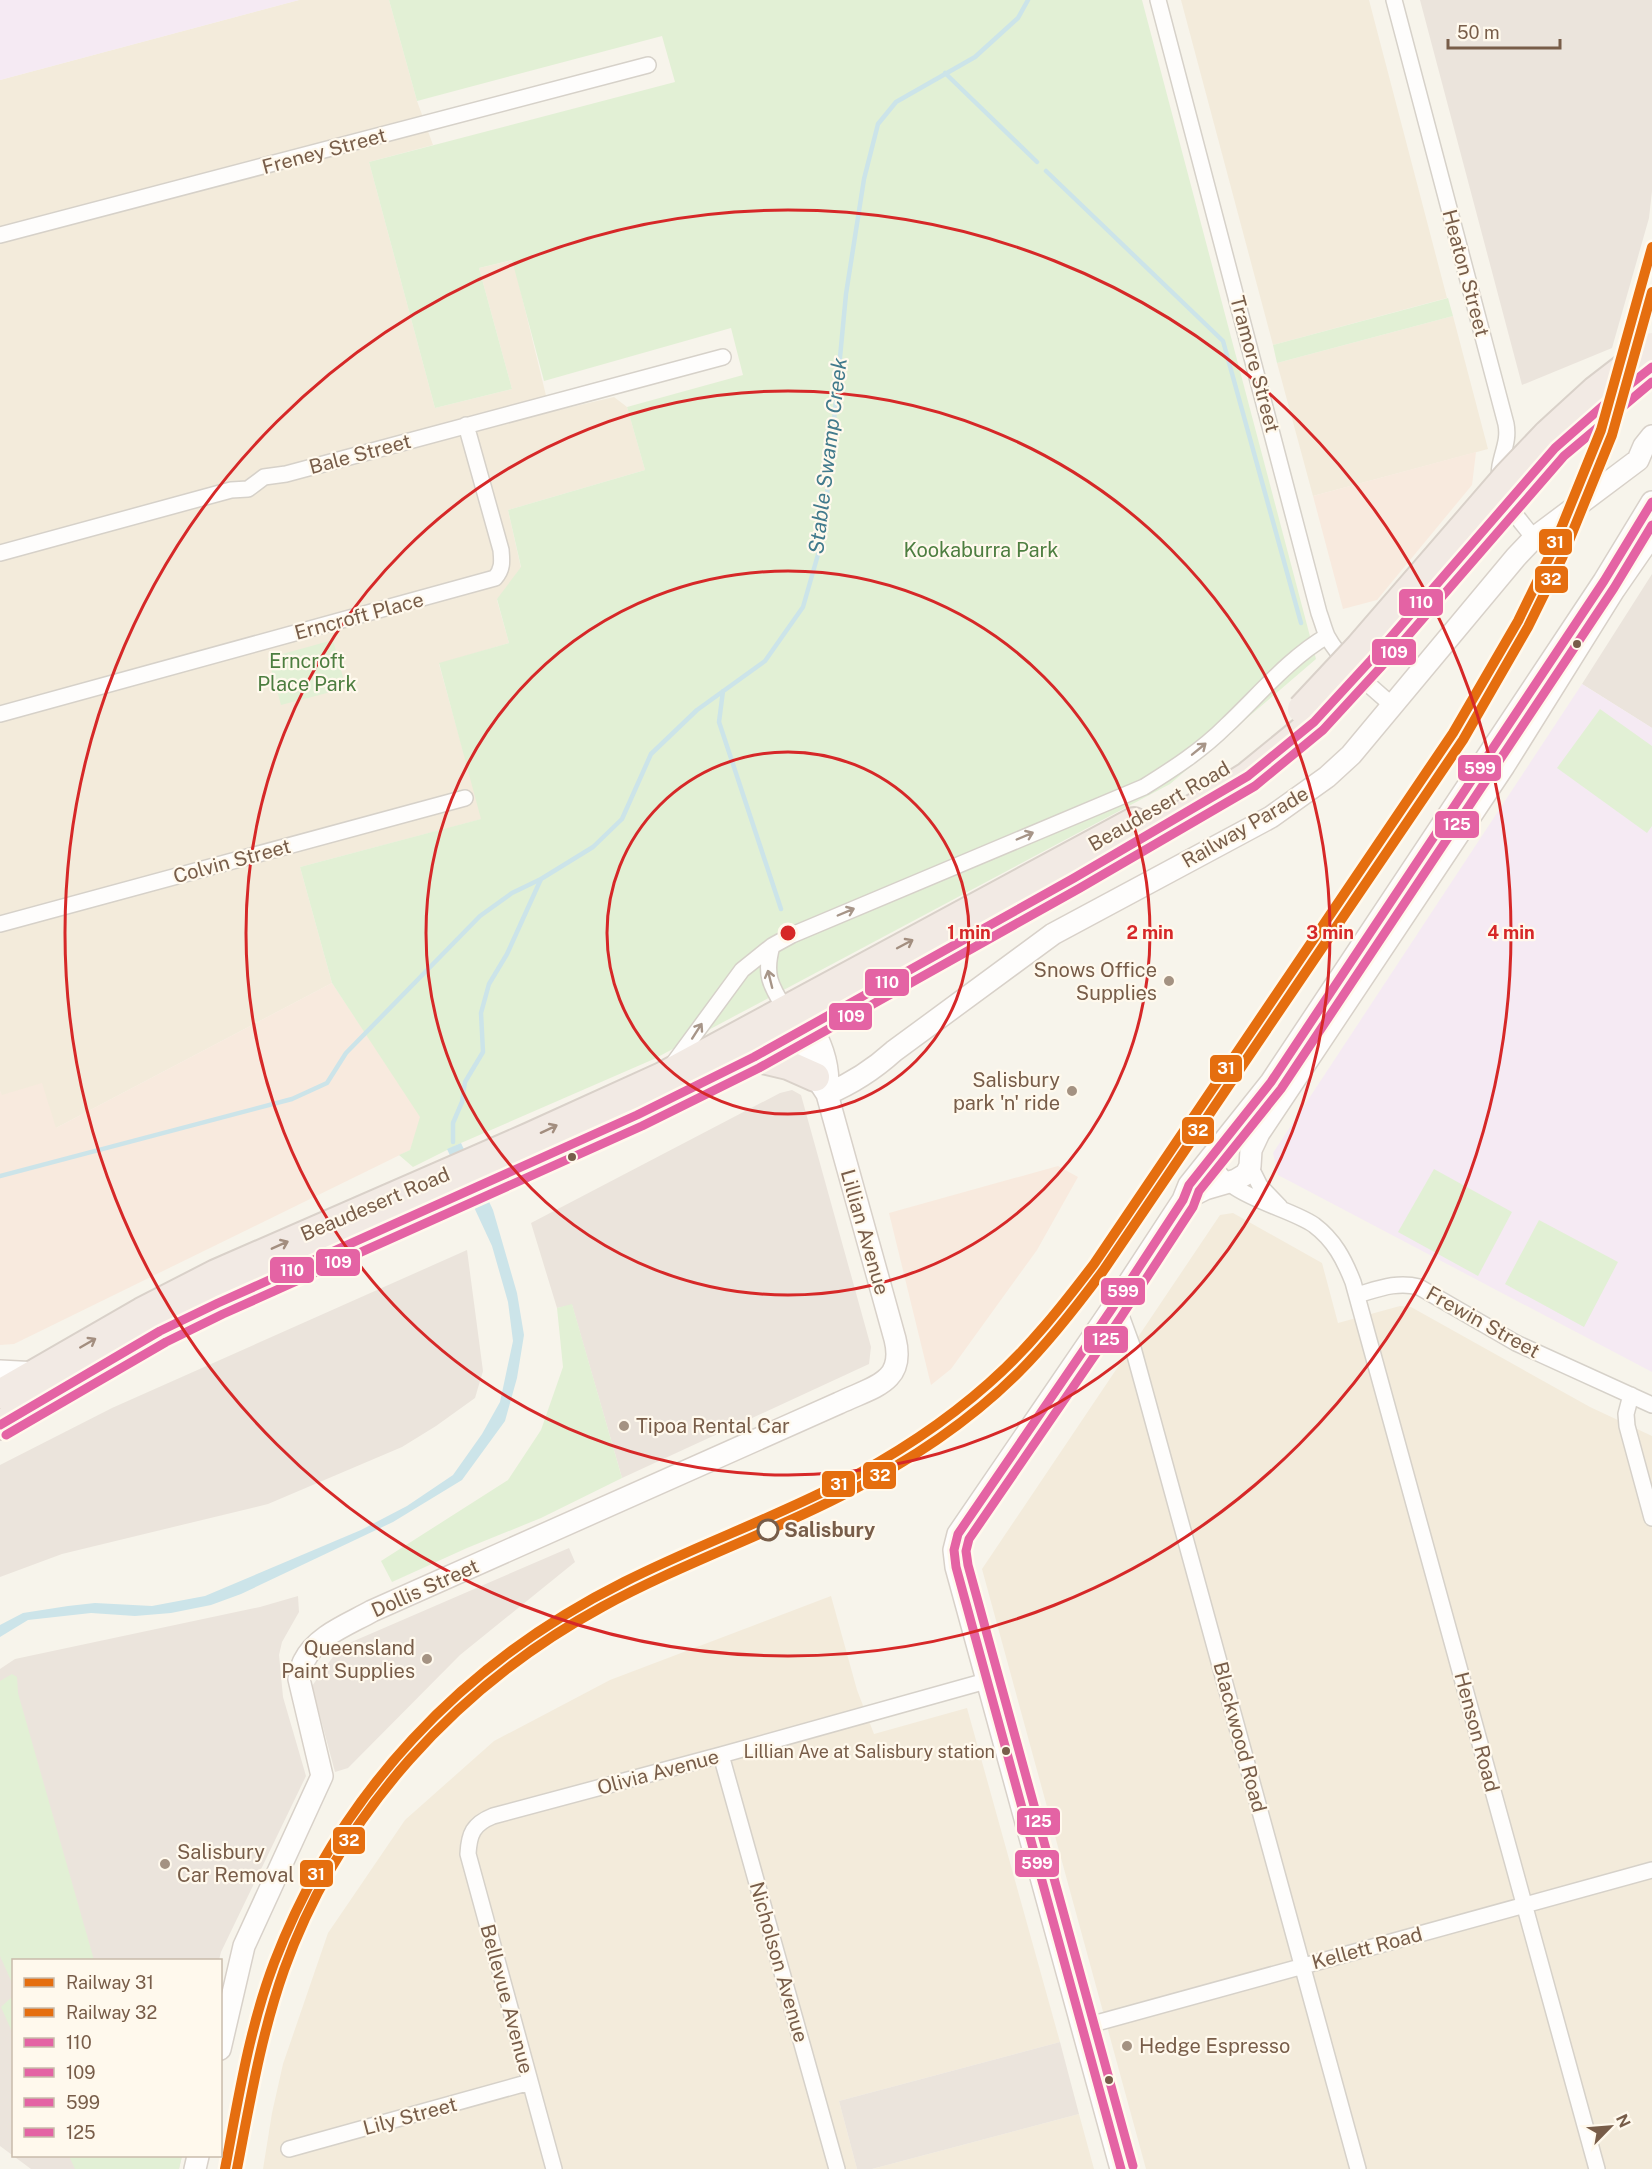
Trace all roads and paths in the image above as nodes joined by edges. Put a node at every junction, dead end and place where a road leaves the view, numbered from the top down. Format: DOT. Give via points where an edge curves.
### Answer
graph roads {
  1 [pos="1158,0"];
  2 [pos="1394,0"];
  3 [pos="648,65"];
  4 [pos="0,235"];
  5 [pos="1652,347"];
  6 [pos="723,357"];
  7 [pos="1652,367"];
  8 [pos="466,425"];
  9 [pos="1652,436"];
  10 [pos="1645,458"];
  11 [pos="1652,502"];
  12 [pos="1652,535"];
  13 [pos="1534,538"];
  14 [pos="0,553"];
  15 [pos="1327,636"];
  16 [pos="1392,705"];
  17 [pos="0,714"];
  18 [pos="1308,716"];
  19 [pos="465,798"];
  20 [pos="0,924"];
  21 [pos="772,946"];
  22 [pos="798,1017"];
  23 [pos="754,1057"];
  24 [pos="662,1077"];
  25 [pos="821,1086"];
  26 [pos="1213,1157"];
  27 [pos="500,1164"];
  28 [pos="1251,1166"];
  29 [pos="1229,1182"];
  30 [pos="434,1192"];
  31 [pos="1184,1200"];
  32 [pos="1280,1207"];
  33 [pos="1357,1295"];
  34 [pos="1112,1310"];
  35 [pos="0,1371"];
  36 [pos="896,1371"];
  37 [pos="38,1373"];
  38 [pos="0,1394"];
  39 [pos="1631,1395"];
  40 [pos="1652,1405"];
  41 [pos="0,1425"];
  42 [pos="1652,1518"];
  43 [pos="987,1681"];
  44 [pos="721,1755"];
  45 [pos="472,1829"];
  46 [pos="1652,1870"];
  47 [pos="1524,1905"];
  48 [pos="1303,1966"];
  49 [pos="1082,2026"];
  50 [pos="222,2040"];
  51 [pos="530,2082"];
  52 [pos="289,2149"];
  53 [pos="554,2169"];
  54 [pos="837,2169"];
  55 [pos="1121,2169"];
  56 [pos="1358,2169"];
  57 [pos="1597,2169"];
  1 -- 15 [label="street, Tramore Street"];
  2 -- 13 [label="street, Heaton Street" via="1506,424 1508,441 1500,466 1501,488 1507,504"];
  3 -- 4 [label="street, Freney Street"];
  5 -- 18 [label="highway, Beaudesert Road, bridge" via="1595,391 1508,476 1360,647"];
  6 -- 8 [label="street, Bale Street"];
  7 -- 18 [label="highway, Beaudesert Road" via="1555,448 1371,660"];
  8 -- 14 [label="street, Bale Street" via="267,476 248,489 231,490"];
  8 -- 17 [label="street, Erncroft Place" via="501,550 502,562 495,578"];
  9 -- 10 [label="street, Railway Parade" via="1644,446"];
  10 -- 13 [label="street, Railway Parade"];
  11 -- 26 [label="street" via="1604,581 1271,1082"];
  12 -- 28 [label="street" via="1504,766 1259,1133 1251,1150"];
  13 -- 16 [label="street, Railway Parade"];
  15 -- 16 [label="street, Tramore Street" via="1358,674"];
  21 -- 15 [label="street, Beaudesert Road, one-way" via="1144,787 1224,729 1291,663"];
  16 -- 25 [label="street, Railway Parade" via="1351,755 1302,797 1053,934 851,1084"];
  18 -- 22 [label="highway, Beaudesert Road" via="1197,788"];
  19 -- 20 [label="street, Colvin Street"];
  22 -- 21 [label="street, one-way" via="772,990 767,971"];
  24 -- 21 [label="street, Beaudesert Road, one-way" via="742,970"];
  22 -- 23 [label="highway, Beaudesert Road"];
  22 -- 24 [label="highway, Beaudesert Road"];
  22 -- 25 [label="street, Lillian Avenue"];
  23 -- 25 [label="highway" via="788,1065"];
  23 -- 27 [label="highway, Beaudesert Road" via="635,1115"];
  27 -- 24 [label="highway, Beaudesert Road, one-way"];
  25 -- 36 [label="street, Lillian Avenue" via="895,1339 899,1355"];
  26 -- 29 [label="street" via="1216,1169"];
  26 -- 31 [label="street" via="1189,1185"];
  27 -- 30 [label="highway, Beaudesert Road"];
  28 -- 29 [label="street" via="1246,1174"];
  28 -- 32 [label="street" via="1260,1186"];
  29 -- 31 [label="street"];
  29 -- 32 [label="street" via="1261,1202"];
  37 -- 30 [label="highway, Beaudesert Road, one-way" via="142,1311 216,1274"];
  30 -- 41 [label="highway, Beaudesert Road" via="170,1326"];
  31 -- 34 [label="street"];
  32 -- 33 [label="street" via="1313,1224 1338,1248"];
  33 -- 39 [label="street, Frewin Street" via="1399,1284 1419,1287 1516,1343"];
  33 -- 47 [label="street, Henson Road"];
  34 -- 43 [label="street" via="958,1534 954,1550 956,1567"];
  34 -- 48 [label="street, Blackwood Road" via="1122,1318 1133,1348"];
  35 -- 37 [label="street"];
  36 -- 50 [label="street, Dollis Street" via="880,1384 839,1403 372,1611 314,1647 302,1663 299,1679 322,1776 244,1946"];
  37 -- 38 [label="highway, Beaudesert Road"];
  39 -- 40 [label="street, Frewin Street"];
  39 -- 42 [label="street" via="1627,1426"];
  43 -- 44 [label="street, Olivia Avenue"];
  43 -- 49 [label="street"];
  44 -- 45 [label="street, Olivia Avenue" via="493,1816"];
  44 -- 54 [label="street, Nicholson Avenue"];
  45 -- 51 [label="street, Bellevue Avenue" via="468,1854"];
  46 -- 47 [label="street, Kellett Road"];
  47 -- 48 [label="street, Kellett Road"];
  47 -- 57 [label="street, Henson Road"];
  48 -- 49 [label="street, Kellett Road"];
  48 -- 56 [label="street, Blackwood Road"];
  49 -- 55 [label="street"];
  51 -- 52 [label="street, Lily Street"];
  51 -- 53 [label="street, Bellevue Avenue"];
}
